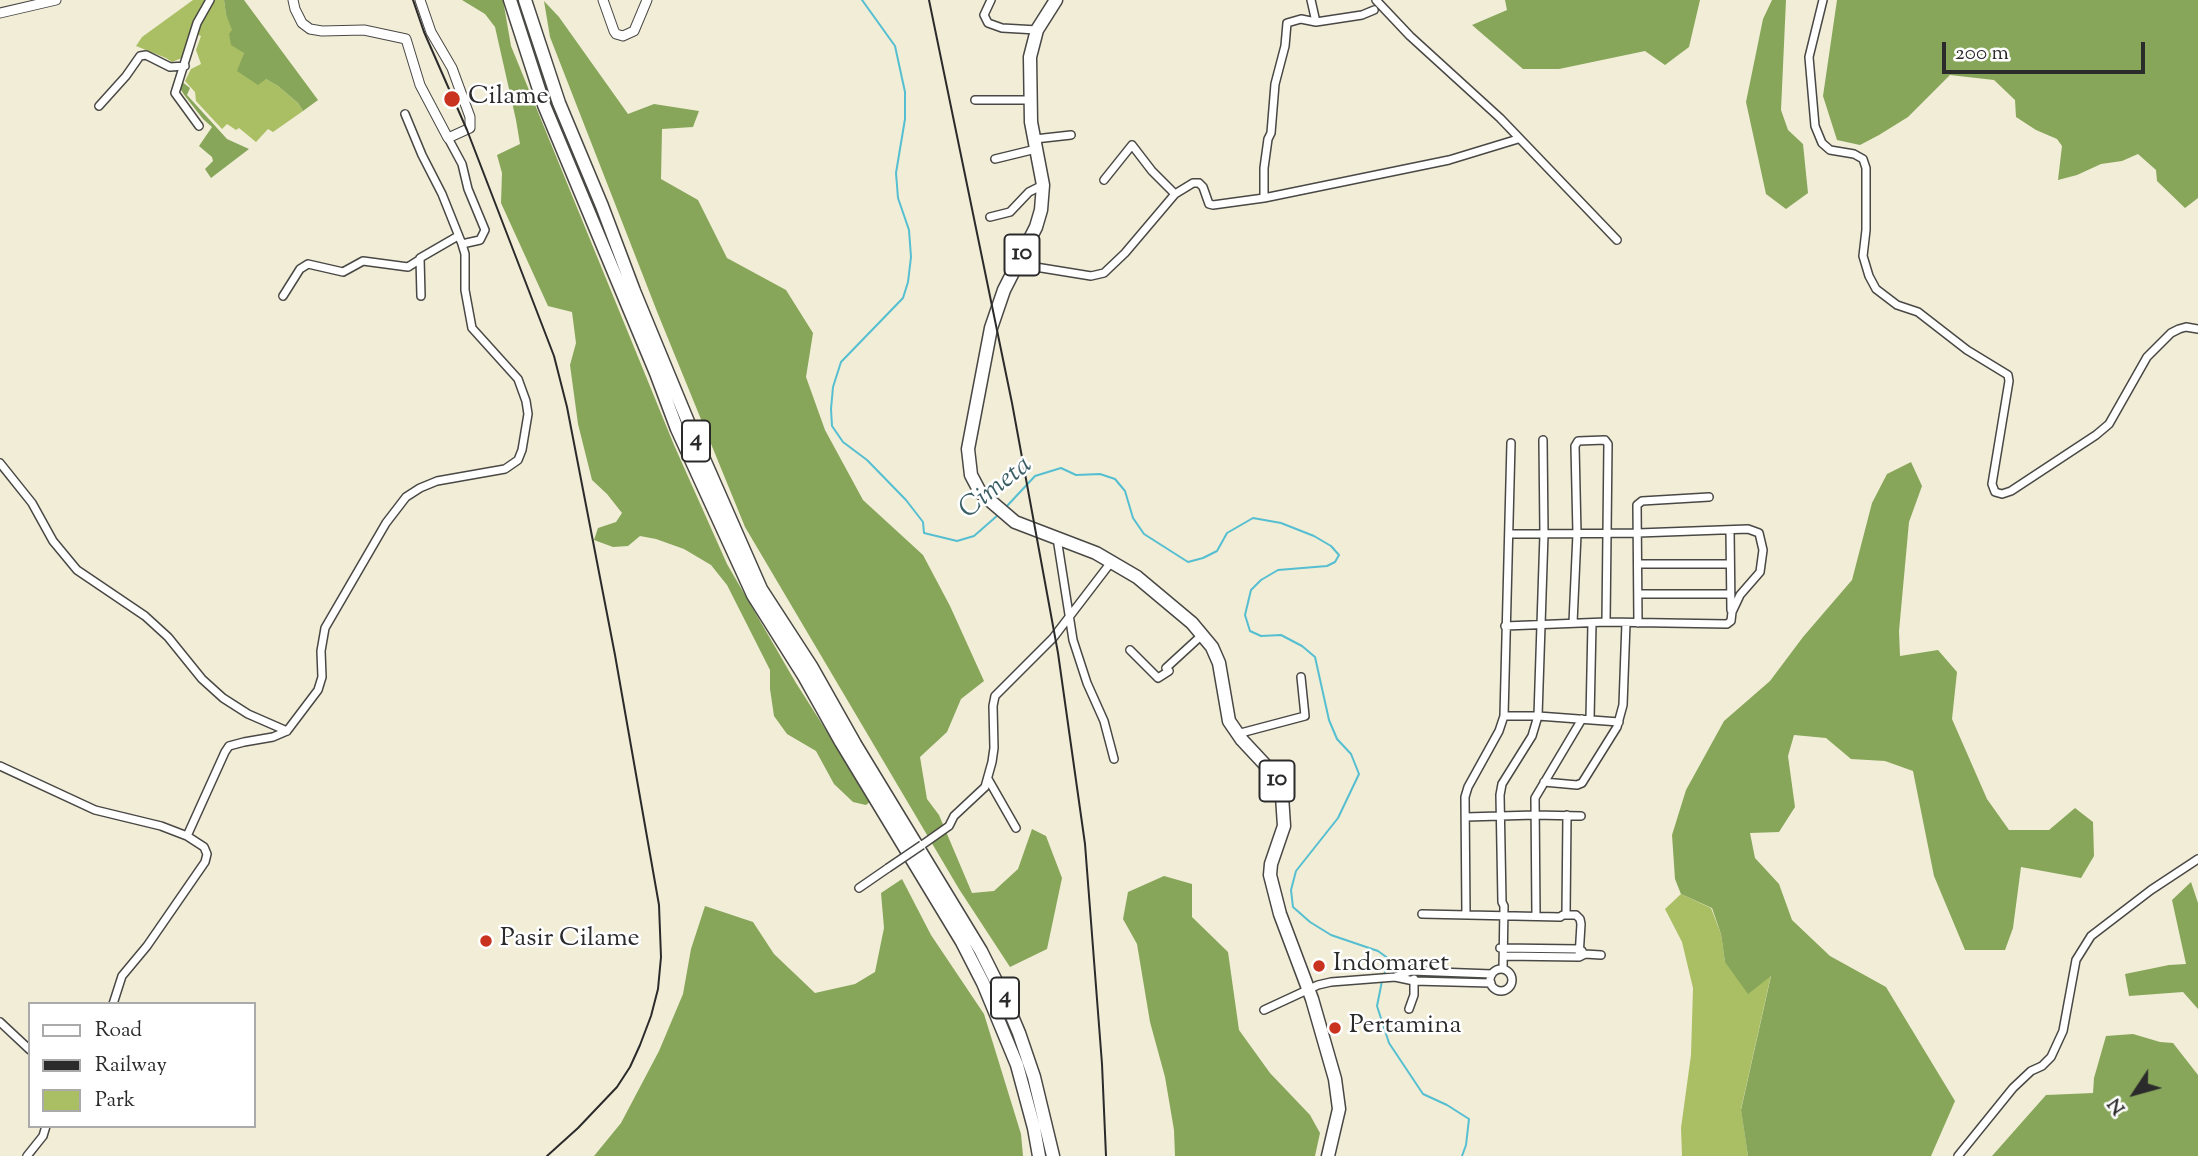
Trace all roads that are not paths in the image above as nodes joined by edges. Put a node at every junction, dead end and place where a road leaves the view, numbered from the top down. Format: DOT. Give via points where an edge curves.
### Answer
graph roads {
  1 [pos="56,0"];
  2 [pos="209,0"];
  3 [pos="293,0"];
  4 [pos="419,0"];
  5 [pos="510,0"];
  6 [pos="525,0"];
  7 [pos="603,0"];
  8 [pos="647,0"];
  9 [pos="991,0"];
  10 [pos="1056,0"];
  11 [pos="1311,0"];
  12 [pos="1376,0"];
  13 [pos="1823,0"];
  14 [pos="1374,10"];
  15 [pos="0,13"];
  16 [pos="1316,22"];
  17 [pos="1037,30"];
  18 [pos="185,66"];
  19 [pos="975,100"];
  20 [pos="1030,100"];
  21 [pos="99,106"];
  22 [pos="405,114"];
  23 [pos="199,126"];
  24 [pos="1071,135"];
  25 [pos="448,138"];
  26 [pos="1518,139"];
  27 [pos="1036,144"];
  28 [pos="995,159"];
  29 [pos="1104,180"];
  30 [pos="1043,185"];
  31 [pos="1175,194"];
  32 [pos="1264,198"];
  33 [pos="990,217"];
  34 [pos="458,236"];
  35 [pos="1617,240"];
  36 [pos="462,244"];
  37 [pos="419,260"];
  38 [pos="1017,264"];
  39 [pos="283,296"];
  40 [pos="421,296"];
  41 [pos="2198,329"];
  42 [pos="1543,440"];
  43 [pos="1511,443"];
  44 [pos="0,463"];
  45 [pos="1709,497"];
  46 [pos="1730,530"];
  47 [pos="1637,533"];
  48 [pos="1510,534"];
  49 [pos="1544,534"];
  50 [pos="1577,534"];
  51 [pos="1606,534"];
  52 [pos="1057,538"];
  53 [pos="1112,561"];
  54 [pos="1638,564"];
  55 [pos="1730,564"];
  56 [pos="1638,594"];
  57 [pos="1730,594"];
  58 [pos="1732,612"];
  59 [pos="1069,617"];
  60 [pos="1606,622"];
  61 [pos="1573,623"];
  62 [pos="1592,623"];
  63 [pos="1626,623"];
  64 [pos="1638,623"];
  65 [pos="1540,624"];
  66 [pos="1505,626"];
  67 [pos="1202,635"];
  68 [pos="1130,650"];
  69 [pos="1301,677"];
  70 [pos="1504,716"];
  71 [pos="1538,716"];
  72 [pos="1586,719"];
  73 [pos="1619,722"];
  74 [pos="287,731"];
  75 [pos="1237,734"];
  76 [pos="1114,759"];
  77 [pos="0,766"];
  78 [pos="988,779"];
  79 [pos="1544,782"];
  80 [pos="1535,815"];
  81 [pos="1567,815"];
  82 [pos="1500,816"];
  83 [pos="1581,816"];
  84 [pos="1465,817"];
  85 [pos="1016,828"];
  86 [pos="187,836"];
  87 [pos="2198,859"];
  88 [pos="859,888"];
  89 [pos="1466,913"];
  90 [pos="1502,913"];
  91 [pos="1536,913"];
  92 [pos="1422,914"];
  93 [pos="1565,914"];
  94 [pos="1502,951"];
  95 [pos="1581,953"];
  96 [pos="1601,955"];
  97 [pos="1502,969"];
  98 [pos="1413,972"];
  99 [pos="1492,974"];
  100 [pos="1391,977"];
  101 [pos="1414,981"];
  102 [pos="1491,984"];
  103 [pos="1307,989"];
  104 [pos="114,1002"];
  105 [pos="1409,1009"];
  106 [pos="1264,1010"];
  107 [pos="0,1022"];
  108 [pos="28,1048"];
  109 [pos="45,1128"];
  110 [pos="27,1156"];
  111 [pos="1039,1156"];
  112 [pos="1053,1156"];
  113 [pos="1328,1156"];
  114 [pos="1958,1156"];
  1 -- 15 [label="street"];
  2 -- 18 [label="street"];
  3 -- 25 [label="street" via="302,23 310,29 364,30 407,39 420,85"];
  4 -- 25 [label="street" via="471,117 470,128"];
  5 -- 111 [label="highway, 4" via="544,105 677,429 753,595 983,983 1017,1065"];
  6 -- 112 [label="highway, 4" via="559,103 634,291 761,589 981,951 1019,1033"];
  7 -- 8 [label="street" via="614,31 623,36 634,31"];
  9 -- 17 [label="street" via="984,15 988,23"];
  10 -- 17 [label="highway, 10"];
  11 -- 16 [label="street"];
  12 -- 26 [label="street"];
  13 -- 41 [label="street" via="1809,57 1815,126 1830,150 1863,159 1863,256 1869,276 1876,289 1897,305 1917,312 2008,375 1992,484 1995,492 2011,491 2096,435 2109,424 2147,357 2179,328"];
  14 -- 16 [label="street"];
  16 -- 32 [label="street" via="1301,19 1287,23 1275,84"];
  17 -- 20 [label="highway, 10" via="1030,57"];
  18 -- 21 [label="street" via="170,67 140,56"];
  18 -- 23 [label="street" via="176,93"];
  19 -- 20 [label="street"];
  20 -- 27 [label="highway, 10"];
  22 -- 34 [label="street"];
  24 -- 27 [label="street"];
  25 -- 36 [label="street" via="485,230 480,240"];
  26 -- 32 [label="street" via="1449,160"];
  26 -- 35 [label="street"];
  27 -- 28 [label="street"];
  27 -- 30 [label="highway, 10"];
  29 -- 31 [label="street" via="1132,145"];
  30 -- 33 [label="street" via="1010,212"];
  30 -- 38 [label="highway, 10" via="1039,218"];
  31 -- 32 [label="street" via="1198,182 1211,205"];
  31 -- 38 [label="street" via="1104,273"];
  34 -- 36 [label="street"];
  34 -- 37 [label="street"];
  36 -- 74 [label="street" via="472,328 518,379 526,401 522,450 518,460 505,469 437,481 406,497 335,607 322,638 318,690"];
  37 -- 39 [label="street" via="408,267 363,261 343,272 308,264"];
  37 -- 40 [label="street"];
  38 -- 52 [label="highway, 10" via="1004,290 983,360 968,449 971,475 980,492 1015,522"];
  42 -- 49 [label="street"];
  43 -- 48 [label="street"];
  44 -- 74 [label="street" via="77,570 145,616 223,698"];
  45 -- 47 [label="street" via="1642,501 1637,505"];
  46 -- 47 [label="street"];
  46 -- 55 [label="street"];
  46 -- 58 [label="street" via="1754,529 1763,550 1760,572"];
  47 -- 51 [label="street"];
  47 -- 54 [label="street"];
  48 -- 49 [label="street"];
  48 -- 66 [label="street"];
  49 -- 50 [label="street"];
  49 -- 65 [label="street"];
  50 -- 51 [label="street"];
  50 -- 51 [label="street" via="1575,446 1578,441 1592,440 1608,444"];
  50 -- 61 [label="street"];
  51 -- 60 [label="street"];
  52 -- 53 [label="highway, 10"];
  52 -- 59 [label="street"];
  53 -- 59 [label="street"];
  53 -- 67 [label="highway, 10" via="1161,596"];
  54 -- 55 [label="street"];
  54 -- 56 [label="street"];
  55 -- 57 [label="street"];
  56 -- 57 [label="street"];
  56 -- 64 [label="street"];
  57 -- 58 [label="street"];
  58 -- 64 [label="street" via="1727,624"];
  59 -- 76 [label="street"];
  59 -- 78 [label="street" via="995,696 995,741"];
  60 -- 62 [label="street"];
  60 -- 63 [label="street"];
  61 -- 62 [label="street"];
  61 -- 65 [label="street"];
  62 -- 72 [label="street"];
  63 -- 64 [label="street"];
  63 -- 73 [label="street"];
  65 -- 66 [label="street"];
  65 -- 71 [label="street"];
  66 -- 70 [label="street"];
  67 -- 68 [label="street" via="1158,678"];
  67 -- 75 [label="highway, 10" via="1220,663 1226,708"];
  69 -- 75 [label="street" via="1305,716"];
  70 -- 71 [label="street"];
  70 -- 84 [label="street" via="1468,788"];
  71 -- 72 [label="street"];
  71 -- 82 [label="street" via="1532,736 1502,784"];
  72 -- 73 [label="street"];
  72 -- 79 [label="street"];
  73 -- 79 [label="street" via="1582,783"];
  74 -- 86 [label="street" via="229,747"];
  75 -- 103 [label="highway, 10" via="1270,770 1282,796 1284,826 1270,875"];
  77 -- 86 [label="street" via="95,810"];
  78 -- 85 [label="street"];
  78 -- 88 [label="street, bridge" via="982,792 949,825"];
  79 -- 80 [label="street" via="1535,798"];
  80 -- 81 [label="street"];
  80 -- 82 [label="street"];
  80 -- 91 [label="street"];
  81 -- 83 [label="street"];
  81 -- 93 [label="street"];
  82 -- 84 [label="street"];
  82 -- 90 [label="street"];
  84 -- 89 [label="street"];
  86 -- 104 [label="street" via="204,847 205,862 122,976"];
  87 -- 114 [label="street" via="2091,936 2076,960 2063,1031 2051,1057 2013,1088"];
  89 -- 90 [label="street"];
  89 -- 92 [label="street"];
  90 -- 91 [label="street"];
  90 -- 94 [label="street"];
  91 -- 93 [label="street"];
  93 -- 95 [label="street" via="1580,919"];
  94 -- 95 [label="street"];
  94 -- 97 [label="street"];
  95 -- 96 [label="street"];
  97 -- 99 [label="street"];
  97 -- 102 [label="street" via="1511,976 1508,988 1498,990"];
  98 -- 99 [label="street"];
  98 -- 100 [label="street"];
  98 -- 101 [label="street"];
  99 -- 102 [label="street"];
  100 -- 101 [label="street"];
  100 -- 103 [label="street" via="1331,982"];
  101 -- 102 [label="street"];
  101 -- 105 [label="street"];
  103 -- 106 [label="street"];
  103 -- 113 [label="highway, 10" via="1338,1098"];
  107 -- 108 [label="street"];
  109 -- 110 [label="street"];
}
